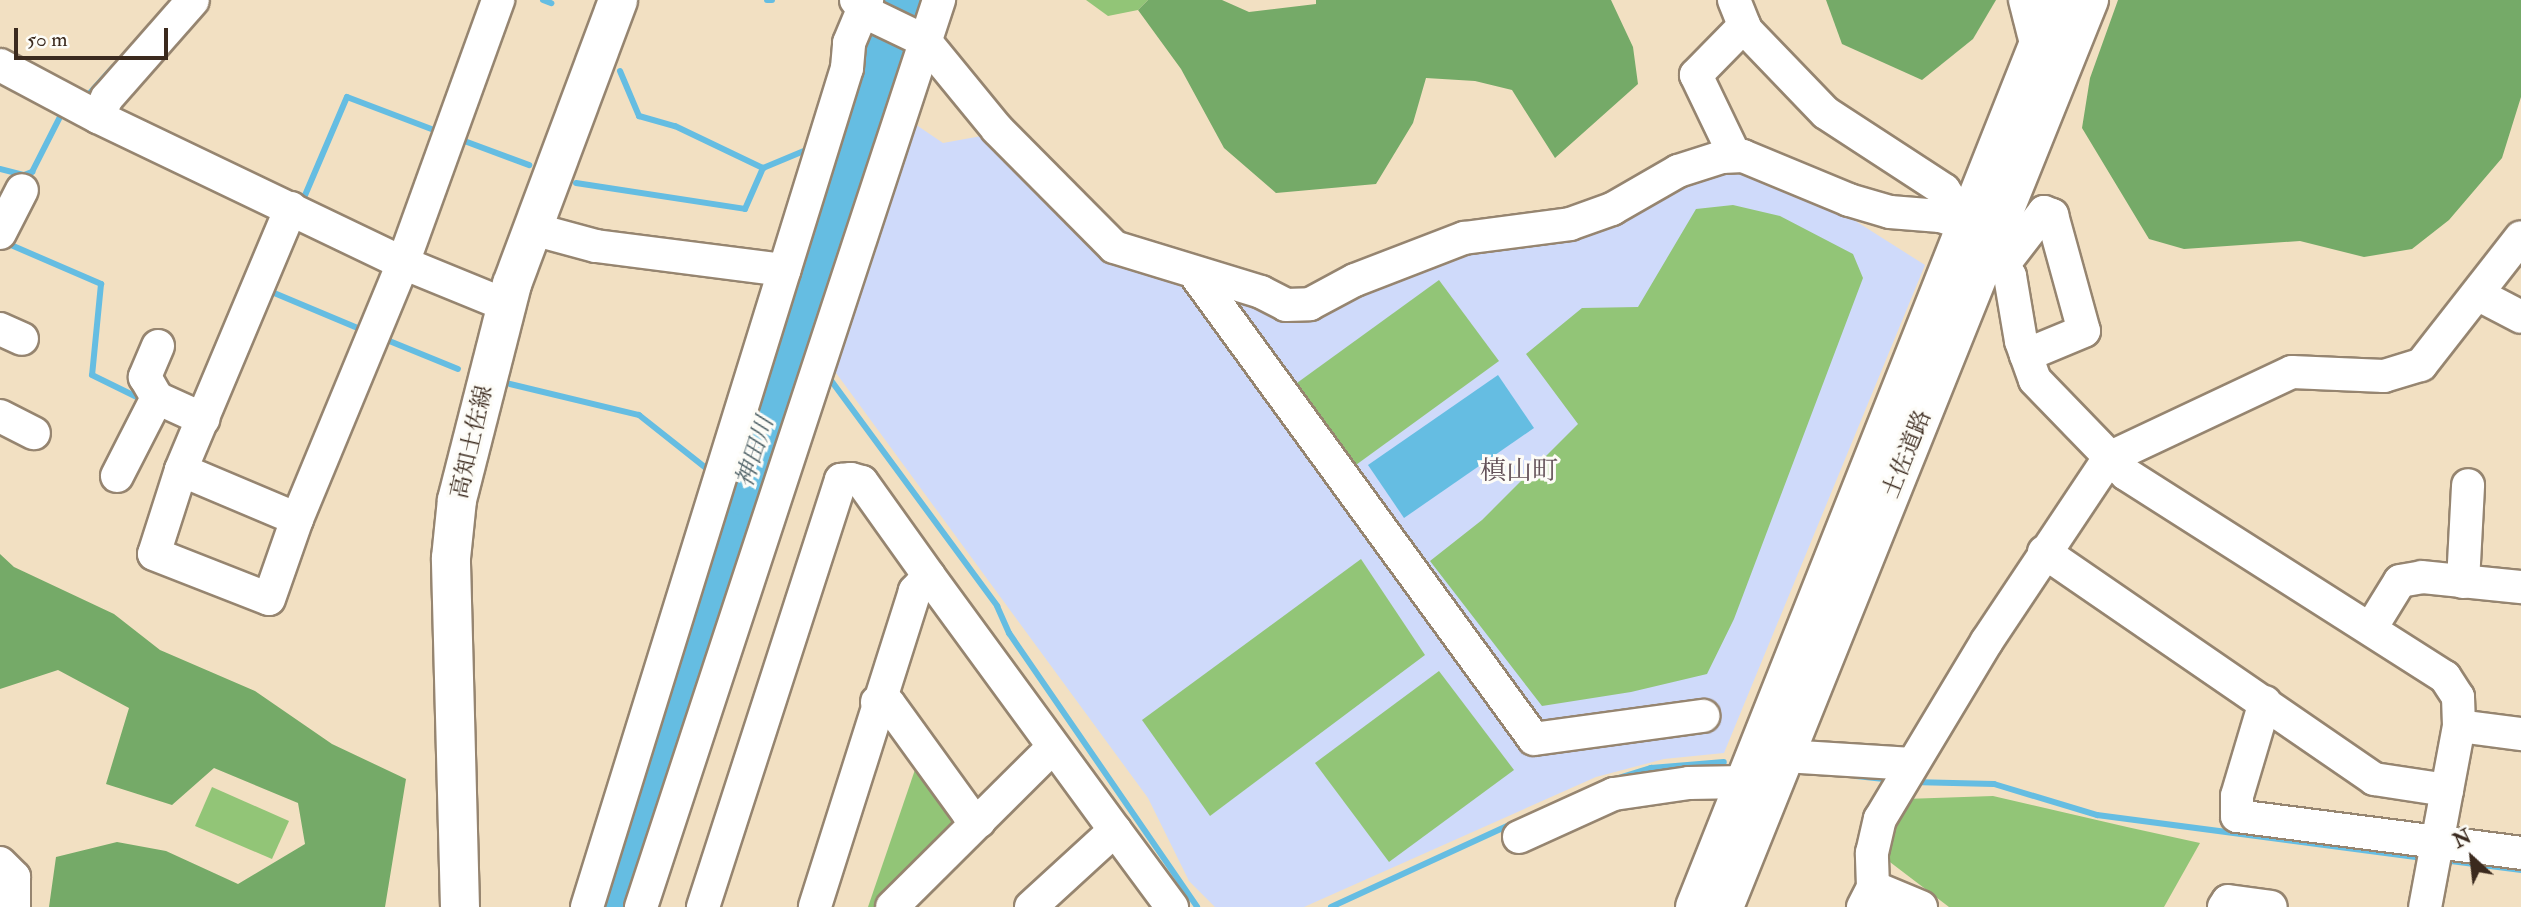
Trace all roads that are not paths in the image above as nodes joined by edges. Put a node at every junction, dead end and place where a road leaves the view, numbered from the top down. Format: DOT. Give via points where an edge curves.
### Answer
graph roads {
  1 [pos="193,0"];
  2 [pos="498,0"];
  3 [pos="618,0"];
  4 [pos="939,0"];
  5 [pos="2025,0"];
  6 [pos="2056,0"];
  7 [pos="2089,0"];
  8 [pos="864,6"];
  9 [pos="1739,13"];
  10 [pos="921,40"];
  11 [pos="2037,47"];
  12 [pos="0,65"];
  13 [pos="98,117"];
  14 [pos="1734,156"];
  15 [pos="22,190"];
  16 [pos="291,208"];
  17 [pos="533,229"];
  18 [pos="0,233"];
  19 [pos="2521,237"];
  20 [pos="1987,245"];
  21 [pos="403,263"];
  22 [pos="784,270"];
  23 [pos="1195,274"];
  24 [pos="2479,295"];
  25 [pos="506,305"];
  26 [pos="2521,317"];
  27 [pos="158,346"];
  28 [pos="2026,355"];
  29 [pos="157,398"];
  30 [pos="0,416"];
  31 [pos="204,419"];
  32 [pos="34,433"];
  33 [pos="2109,458"];
  34 [pos="181,470"];
  35 [pos="117,476"];
  36 [pos="2468,485"];
  37 [pos="297,519"];
  38 [pos="2045,552"];
  39 [pos="929,576"];
  40 [pos="2463,582"];
  41 [pos="2521,587"];
  42 [pos="2371,628"];
  43 [pos="877,702"];
  44 [pos="2265,702"];
  45 [pos="1703,716"];
  46 [pos="2459,726"];
  47 [pos="2521,734"];
  48 [pos="1052,748"];
  49 [pos="1785,756"];
  50 [pos="1911,766"];
  51 [pos="1744,782"];
  52 [pos="2447,790"];
  53 [pos="979,821"];
  54 [pos="1115,830"];
  55 [pos="1519,837"];
  56 [pos="2438,841"];
  57 [pos="2521,853"];
  58 [pos="0,863"];
  59 [pos="1868,897"];
  60 [pos="14,907"];
  61 [pos="460,907"];
  62 [pos="587,907"];
  63 [pos="641,907"];
  64 [pos="703,907"];
  65 [pos="815,907"];
  66 [pos="892,907"];
  67 [pos="1031,907"];
  68 [pos="1172,907"];
  69 [pos="1695,907"];
  70 [pos="1724,907"];
  71 [pos="1921,907"];
  72 [pos="2224,907"];
  73 [pos="2271,907"];
  74 [pos="2425,907"];
  1 -- 13 [label="street" via="107,98"];
  2 -- 21 [label="street"];
  3 -- 17 [label="main road, 高知土佐線"];
  4 -- 10 [label="street"];
  5 -- 11 [label="street"];
  6 -- 11 [label="main road, 土佐道路"];
  7 -- 20 [label="main road, 土佐道路"];
  8 -- 10 [label="street"];
  8 -- 22 [label="street" via="849,43 847,68"];
  9 -- 14 [label="street" via="1696,75"];
  9 -- 20 [label="street" via="1826,113 1944,190"];
  10 -- 23 [label="street" via="997,129 1114,247"];
  10 -- 63 [label="street"];
  11 -- 20 [label="main road, 土佐道路"];
  12 -- 13 [label="street"];
  13 -- 16 [label="street"];
  14 -- 20 [label="street"];
  14 -- 23 [label="street" via="1678,171 1612,209 1570,224 1452,242 1354,280 1310,304 1286,305 1261,292"];
  15 -- 18 [label="street"];
  16 -- 21 [label="street"];
  16 -- 31 [label="street"];
  17 -- 22 [label="street" via="597,246"];
  17 -- 25 [label="main road, 高知土佐線"];
  19 -- 24 [label="street"];
  20 -- 28 [label="street" via="2010,276"];
  20 -- 28 [label="street" via="2044,212 2052,215 2084,331"];
  20 -- 49 [label="main road, 土佐道路"];
  20 -- 51 [label="main road, 土佐道路"];
  21 -- 25 [label="street"];
  21 -- 37 [label="street"];
  22 -- 62 [label="street"];
  23 -- 45 [label="street" via="1534,739"];
  24 -- 26 [label="street"];
  24 -- 33 [label="street" via="2421,365 2384,376 2292,372"];
  25 -- 61 [label="main road, 高知土佐線" via="457,500 451,558"];
  27 -- 29 [label="street" via="145,377"];
  28 -- 33 [label="street" via="2035,380"];
  29 -- 31 [label="street"];
  29 -- 35 [label="street"];
  30 -- 32 [label="street"];
  31 -- 34 [label="street"];
  33 -- 38 [label="street"];
  33 -- 42 [label="street" via="2126,474"];
  34 -- 37 [label="street"];
  34 -- 37 [label="street" via="154,554 270,599"];
  36 -- 40 [label="street"];
  38 -- 44 [label="street"];
  38 -- 50 [label="street"];
  39 -- 43 [label="street" via="915,591"];
  39 -- 48 [label="street"];
  39 -- 64 [label="street" via="862,482 841,480"];
  40 -- 41 [label="street"];
  40 -- 42 [label="street" via="2422,577 2400,582"];
  42 -- 46 [label="street" via="2445,677 2458,697"];
  43 -- 53 [label="street" via="889,704 968,813"];
  43 -- 65 [label="street"];
  44 -- 52 [label="street" via="2374,779"];
  44 -- 56 [label="street" via="2237,796 2237,816"];
  46 -- 47 [label="street"];
  46 -- 52 [label="street"];
  48 -- 53 [label="street"];
  48 -- 54 [label="street"];
  49 -- 50 [label="street"];
  49 -- 70 [label="main road, 土佐道路"];
  50 -- 59 [label="street" via="1880,819"];
  51 -- 55 [label="street" via="1689,783 1614,794"];
  51 -- 69 [label="main road, 土佐道路"];
  52 -- 56 [label="street"];
  53 -- 66 [label="street"];
  54 -- 67 [label="street"];
  54 -- 68 [label="street"];
  56 -- 57 [label="street"];
  56 -- 74 [label="street"];
  58 -- 60 [label="street" via="14,877"];
  59 -- 71 [label="street"];
  72 -- 73 [label="street" via="2228,901"];
}
